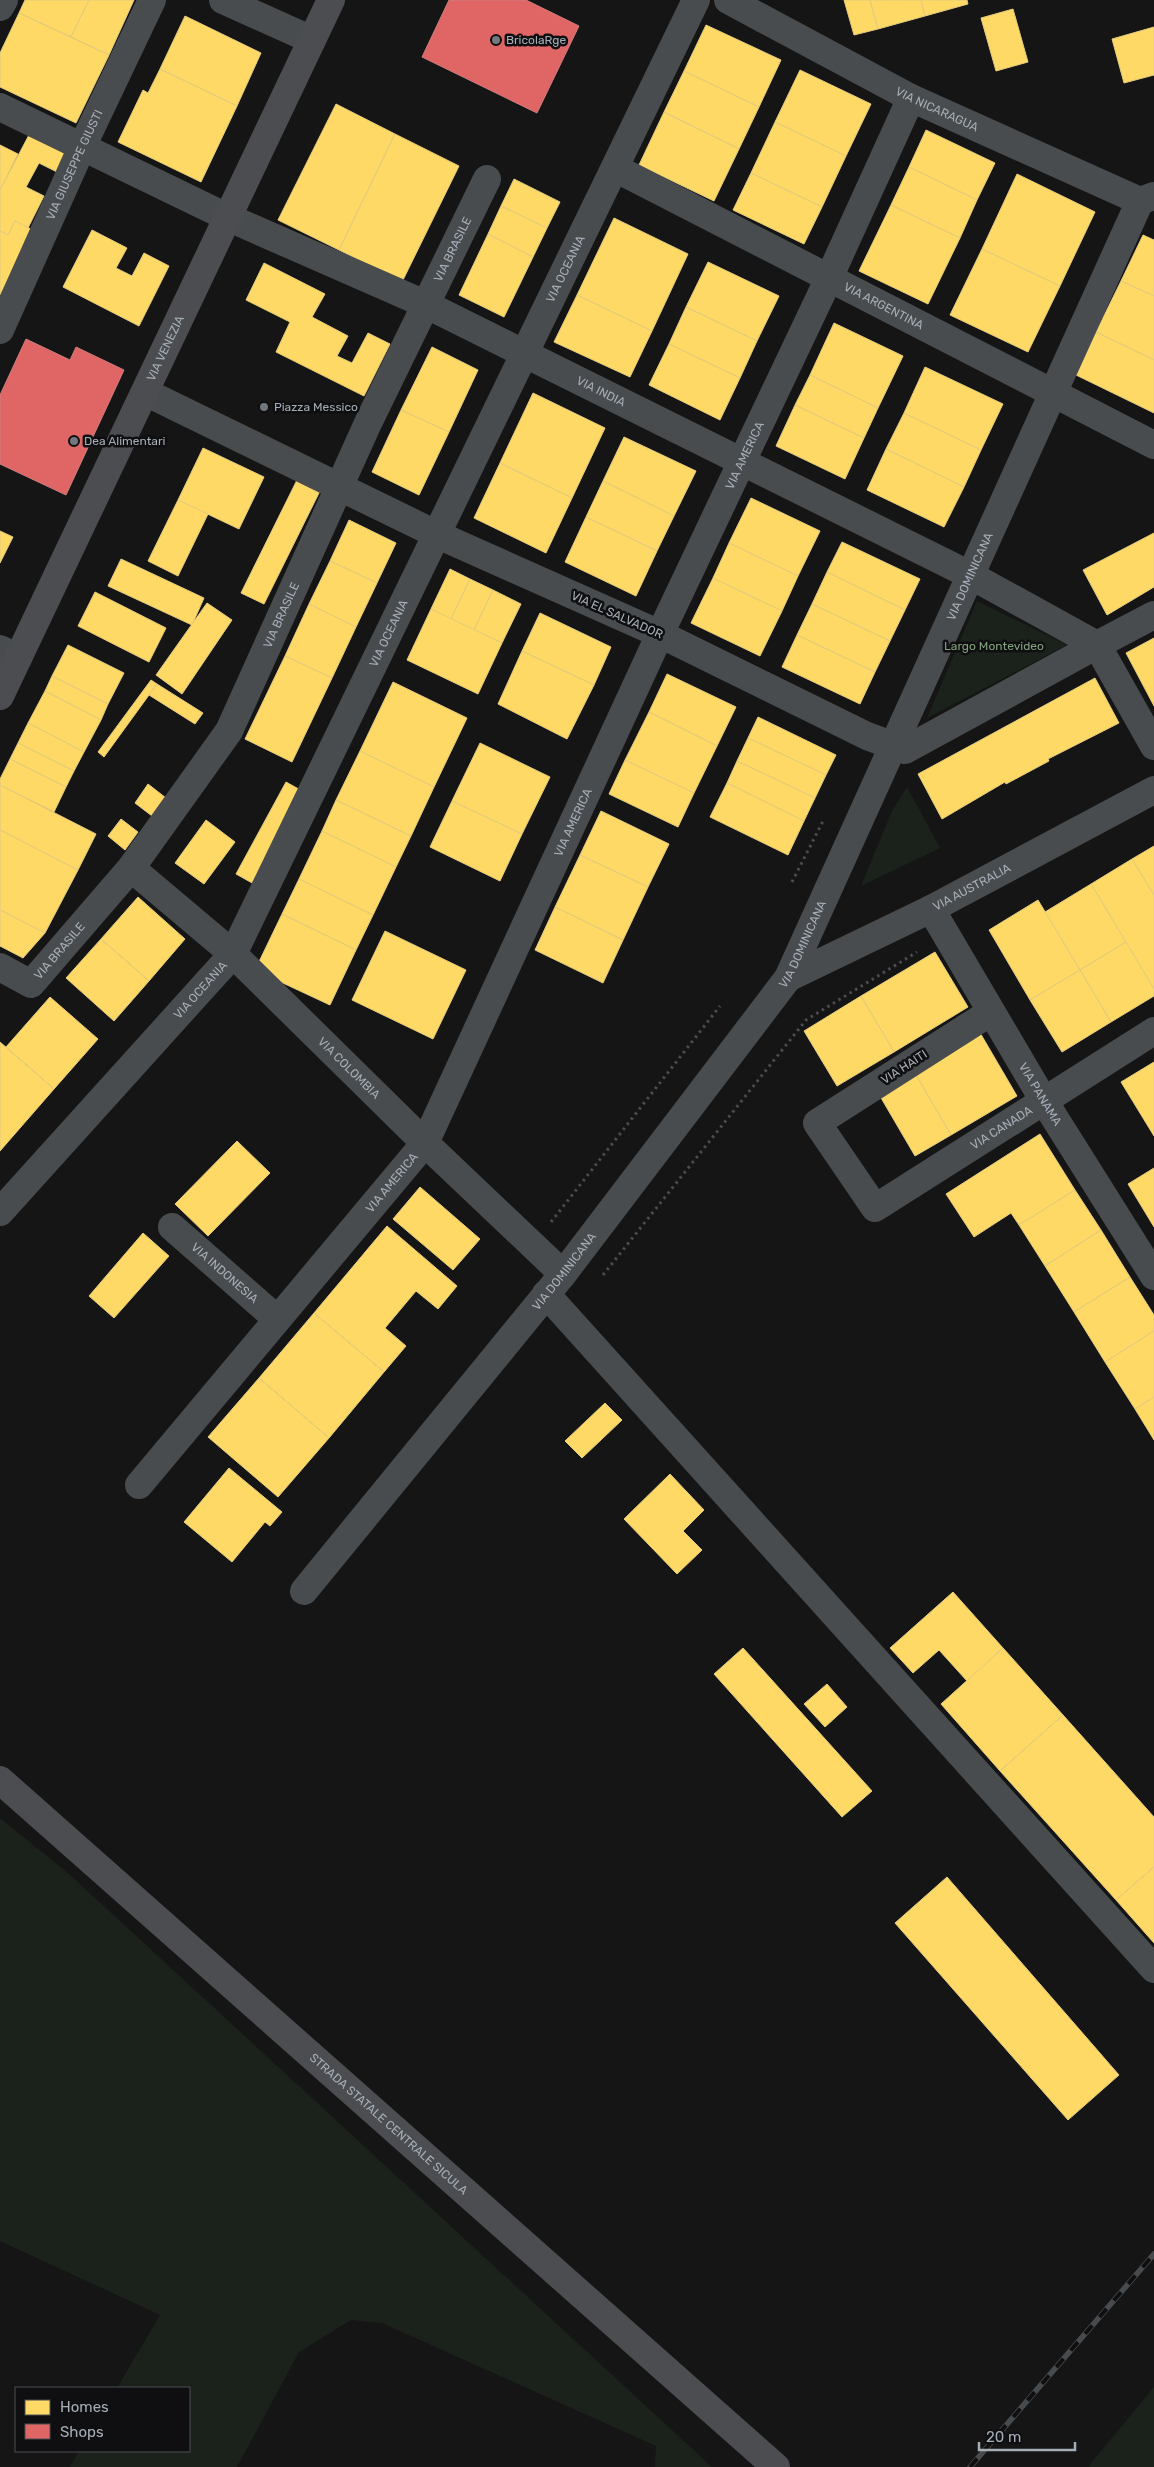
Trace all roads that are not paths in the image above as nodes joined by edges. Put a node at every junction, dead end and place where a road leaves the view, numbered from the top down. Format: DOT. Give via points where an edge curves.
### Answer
graph roads {
  1 [pos="4,0"];
  2 [pos="152,0"];
  3 [pos="223,0"];
  4 [pos="331,0"];
  5 [pos="696,0"];
  6 [pos="743,3"];
  7 [pos="0,7"];
  8 [pos="312,40"];
  9 [pos="911,98"];
  10 [pos="0,107"];
  11 [pos="82,147"];
  12 [pos="615,168"];
  13 [pos="487,179"];
  14 [pos="1147,198"];
  15 [pos="227,217"];
  16 [pos="829,278"];
  17 [pos="425,304"];
  18 [pos="1,325"];
  19 [pos="526,354"];
  20 [pos="145,392"];
  21 [pos="1052,393"];
  22 [pos="1154,445"];
  23 [pos="744,462"];
  24 [pos="341,487"];
  25 [pos="438,535"];
  26 [pos="970,575"];
  27 [pos="1154,615"];
  28 [pos="660,634"];
  29 [pos="1097,644"];
  30 [pos="9,654"];
  31 [pos="0,696"];
  32 [pos="893,746"];
  33 [pos="1154,746"];
  34 [pos="1154,790"];
  35 [pos="131,868"];
  36 [pos="932,909"];
  37 [pos="233,954"];
  38 [pos="0,967"];
  39 [pos="788,978"];
  40 [pos="991,1012"];
  41 [pos="1154,1031"];
  42 [pos="1044,1102"];
  43 [pos="425,1143"];
  44 [pos="875,1208"];
  45 [pos="0,1212"];
  46 [pos="172,1227"];
  47 [pos="1154,1276"];
  48 [pos="554,1284"];
  49 [pos="277,1319"];
  50 [pos="139,1485"];
  51 [pos="304,1591"];
  52 [pos="0,1780"];
  53 [pos="1154,1969"];
  54 [pos="776,2467"];
  1 -- 7 [label="street"];
  2 -- 11 [label="street, VIA GIUSEPPE GIUSTI"];
  3 -- 8 [label="street"];
  4 -- 8 [label="main road, VIA VENEZIA"];
  5 -- 12 [label="street, VIA OCEANIA"];
  6 -- 9 [label="street, VIA NICARAGUA"];
  8 -- 15 [label="main road, VIA VENEZIA"];
  9 -- 14 [label="street, VIA NICARAGUA"];
  9 -- 16 [label="street, VIA AMERICA"];
  10 -- 11 [label="street, VIA INDIA"];
  11 -- 15 [label="street, VIA INDIA"];
  11 -- 18 [label="street, VIA GIUSEPPE GIUSTI"];
  12 -- 16 [label="street, VIA ARGENTINA"];
  12 -- 19 [label="street, VIA OCEANIA"];
  13 -- 17 [label="street, VIA BRASILE"];
  14 -- 21 [label="street, VIA DOMINICANA"];
  15 -- 17 [label="street, VIA INDIA"];
  15 -- 20 [label="main road, VIA VENEZIA"];
  16 -- 21 [label="street, VIA ARGENTINA"];
  16 -- 23 [label="street, VIA AMERICA"];
  17 -- 19 [label="street, VIA INDIA"];
  17 -- 24 [label="street, VIA BRASILE"];
  19 -- 23 [label="street, VIA INDIA"];
  19 -- 25 [label="street, VIA OCEANIA"];
  20 -- 24 [label="street"];
  20 -- 30 [label="main road, VIA VENEZIA"];
  21 -- 22 [label="street, VIA ARGENTINA"];
  21 -- 26 [label="street, VIA DOMINICANA"];
  23 -- 26 [label="street, VIA INDIA"];
  23 -- 28 [label="street, VIA AMERICA"];
  24 -- 25 [label="street, VIA EL SALVADOR"];
  24 -- 35 [label="street, VIA BRASILE" via="229,731"];
  25 -- 28 [label="street, VIA EL SALVADOR"];
  25 -- 37 [label="street, VIA OCEANIA"];
  26 -- 29 [label="street"];
  26 -- 32 [label="street, VIA DOMINICANA"];
  27 -- 29 [label="street"];
  28 -- 32 [label="street, VIA EL SALVADOR"];
  28 -- 43 [label="street, VIA AMERICA"];
  29 -- 32 [label="street" via="905,750"];
  29 -- 33 [label="street"];
  30 -- 31 [label="main road, VIA VENEZIA"];
  32 -- 39 [label="street, VIA DOMINICANA"];
  34 -- 36 [label="street, VIA AUSTRALIA"];
  35 -- 37 [label="street, VIA COLOMBIA"];
  35 -- 38 [label="street, VIA BRASILE" via="31,984"];
  36 -- 39 [label="street, VIA AUSTRALIA"];
  36 -- 40 [label="street, VIA PANAMA"];
  37 -- 43 [label="street, VIA COLOMBIA"];
  37 -- 45 [label="street, VIA OCEANIA"];
  39 -- 48 [label="street, VIA DOMINICANA"];
  40 -- 42 [label="street, VIA PANAMA"];
  40 -- 44 [label="street, VIA HAITI" via="817,1123"];
  41 -- 42 [label="street, VIA CANADA"];
  42 -- 44 [label="street, VIA CANADA"];
  42 -- 47 [label="street, VIA PANAMA"];
  43 -- 48 [label="street, VIA COLOMBIA" via="533,1245"];
  43 -- 49 [label="street, VIA AMERICA"];
  46 -- 49 [label="street, VIA INDONESIA"];
  48 -- 51 [label="street, VIA DOMINICANA"];
  48 -- 53 [label="street, VIA COLOMBIA"];
  49 -- 50 [label="street, VIA AMERICA"];
  52 -- 54 [label="main road, STRADA STATALE CENTRALE SICULA"];
}
